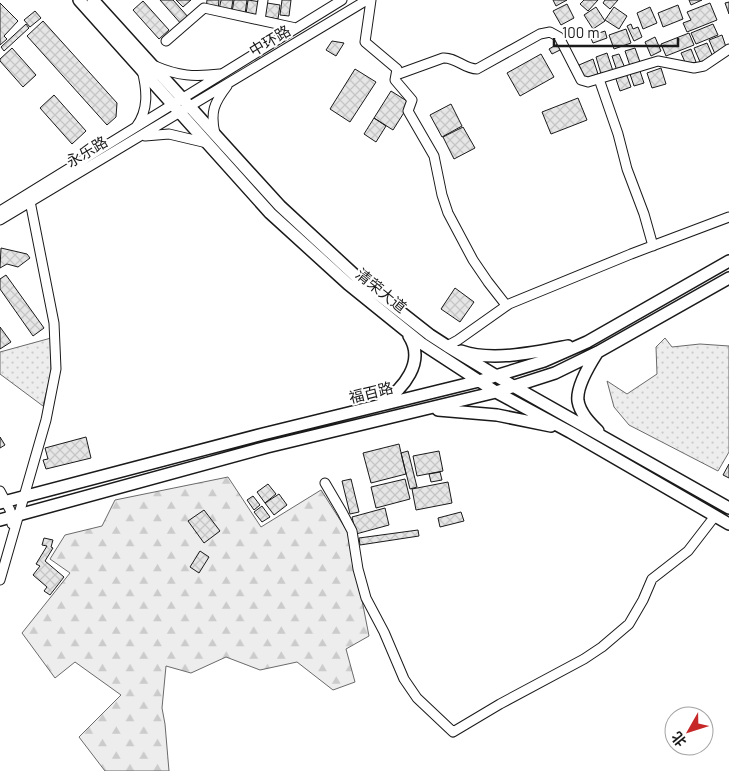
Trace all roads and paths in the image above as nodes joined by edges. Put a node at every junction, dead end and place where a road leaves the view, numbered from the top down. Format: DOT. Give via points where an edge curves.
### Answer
graph roads {
  1 [pos="79,0"];
  2 [pos="93,0"];
  3 [pos="263,0"];
  4 [pos="342,0"];
  5 [pos="367,0"];
  6 [pos="371,0"];
  7 [pos="260,20"];
  8 [pos="296,28"];
  9 [pos="166,40"];
  10 [pos="729,49"];
  11 [pos="146,67"];
  12 [pos="222,74"];
  13 [pos="396,75"];
  14 [pos="599,79"];
  15 [pos="229,83"];
  16 [pos="181,106"];
  17 [pos="135,134"];
  18 [pos="211,139"];
  19 [pos="29,198"];
  20 [pos="0,211"];
  21 [pos="729,217"];
  22 [pos="0,220"];
  23 [pos="654,246"];
  24 [pos="729,261"];
  25 [pos="729,278"];
  26 [pos="506,305"];
  27 [pos="405,331"];
  28 [pos="587,342"];
  29 [pos="447,346"];
  30 [pos="598,352"];
  31 [pos="497,376"];
  32 [pos="479,381"];
  33 [pos="513,386"];
  34 [pos="496,392"];
  35 [pos="375,407"];
  36 [pos="419,410"];
  37 [pos="570,432"];
  38 [pos="602,436"];
  39 [pos="325,483"];
  40 [pos="24,496"];
  41 [pos="2,499"];
  42 [pos="729,508"];
  43 [pos="715,516"];
  44 [pos="10,518"];
  45 [pos="729,524"];
  46 [pos="0,580"];
  1 -- 11 [label="main road, 清荣大道"];
  2 -- 11 [label="main road, 清荣大道"];
  3 -- 7 [label="street"];
  4 -- 8 [label="street, 中环路"];
  5 -- 15 [label="street, 中环路"];
  6 -- 13 [label="street" via="365,42 397,69"];
  7 -- 8 [label="street"];
  7 -- 9 [label="street" via="204,8"];
  8 -- 12 [label="street, 中环路"];
  10 -- 14 [label="street" via="704,66 694,68 658,61"];
  11 -- 12 [label="street" via="182,76"];
  11 -- 16 [label="main road, 清荣大道"];
  11 -- 17 [label="street" via="144,112"];
  12 -- 16 [label="street, 中环路"];
  13 -- 14 [label="street" via="450,57 471,70 477,69 540,34 550,32 565,45 581,80"];
  13 -- 26 [label="street" via="395,80 412,100 408,111 434,156 448,213 473,260"];
  14 -- 23 [label="street"];
  15 -- 16 [label="street, 中环路"];
  15 -- 18 [label="street" via="213,110"];
  16 -- 17 [label="street, 永乐路"];
  16 -- 18 [label="main road, 清荣大道"];
  17 -- 18 [label="street"];
  17 -- 19 [label="street, 永乐路"];
  18 -- 27 [label="main road, 清荣大道" via="270,213"];
  18 -- 29 [label="main road, 清荣大道" via="360,280"];
  19 -- 20 [label="street, 永乐路"];
  19 -- 22 [label="street, 永乐路"];
  19 -- 40 [label="street" via="54,323 56,368 46,420"];
  21 -- 23 [label="street"];
  23 -- 26 [label="street"];
  24 -- 28 [label="main road, 福百路"];
  25 -- 30 [label="main road, 福百路"];
  26 -- 29 [label="street"];
  27 -- 32 [label="main road, 清荣大道"];
  27 -- 35 [label="main road" via="414,344 415,358 410,374 397,392"];
  28 -- 29 [label="main road" via="512,355 466,353"];
  28 -- 31 [label="main road, 福百路" via="552,358"];
  29 -- 31 [label="main road, 清荣大道"];
  30 -- 33 [label="main road, 福百路" via="555,373"];
  30 -- 38 [label="main road" via="588,366 578,400 585,416"];
  31 -- 32 [label="main road, 福百路"];
  31 -- 33 [label="main road, 清荣大道"];
  32 -- 34 [label="main road, 清荣大道"];
  32 -- 35 [label="main road, 福百路"];
  33 -- 34 [label="main road, 福百路"];
  33 -- 38 [label="main road, 清荣大道"];
  34 -- 36 [label="main road, 福百路"];
  34 -- 37 [label="main road, 清荣大道"];
  35 -- 40 [label="main road, 福百路"];
  36 -- 37 [label="main road" via="497,415"];
  36 -- 44 [label="main road, 福百路" via="267,447"];
  37 -- 43 [label="main road, 清荣大道"];
  38 -- 42 [label="main road, 清荣大道"];
  39 -- 43 [label="street" via="352,531 366,598 404,679 452,732 602,647 628,624 652,579 688,551"];
  40 -- 41 [label="main road, 福百路"];
  40 -- 44 [label="street"];
  41 -- 44 [label="street"];
  43 -- 45 [label="main road, 清荣大道"];
  44 -- 46 [label="street" via="13,535"];
}
